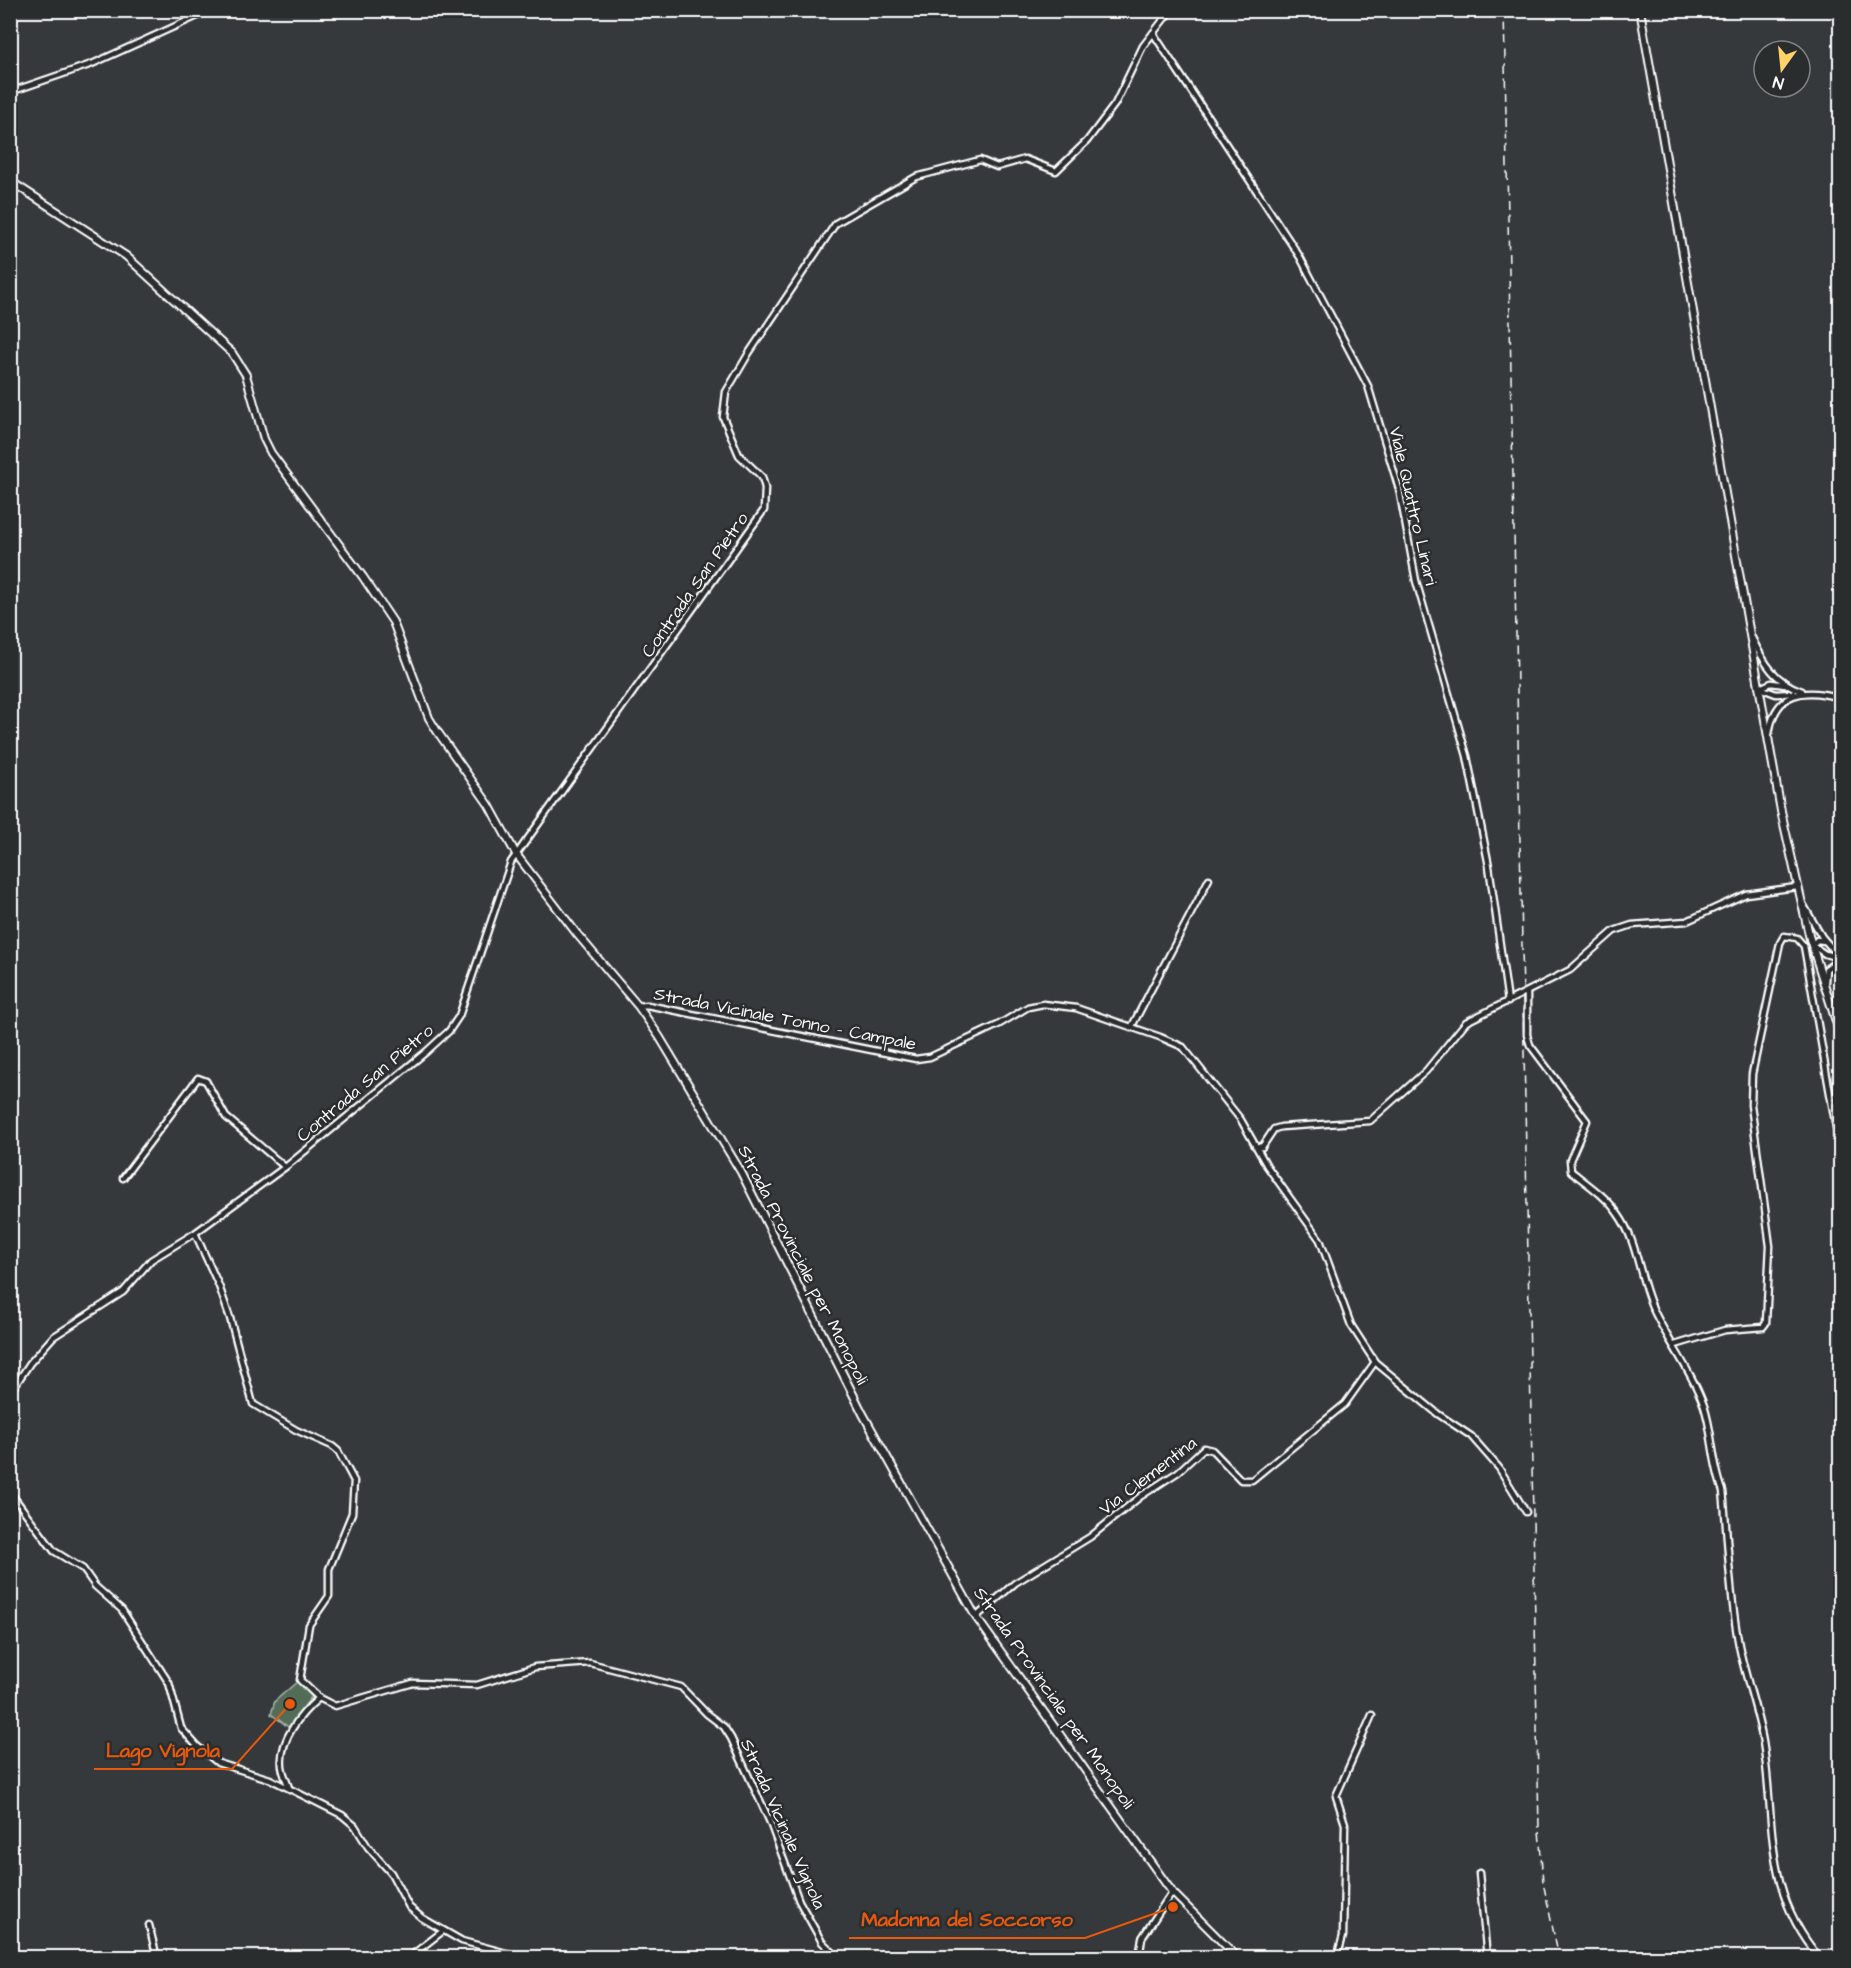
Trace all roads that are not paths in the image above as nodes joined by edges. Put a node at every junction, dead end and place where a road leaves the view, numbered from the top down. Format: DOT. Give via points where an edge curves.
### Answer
graph roads {
  1 [pos="211,10"];
  2 [pos="1172,10"];
  3 [pos="1640,10"];
  4 [pos="198,13"];
  5 [pos="1153,33"];
  6 [pos="10,92"];
  7 [pos="10,181"];
  8 [pos="1751,636"];
  9 [pos="1788,686"];
  10 [pos="1760,688"];
  11 [pos="1802,692"];
  12 [pos="1840,698"];
  13 [pos="1769,737"];
  14 [pos="516,854"];
  15 [pos="1209,879"];
  16 [pos="1797,887"];
  17 [pos="1800,898"];
  18 [pos="1825,941"];
  19 [pos="1812,945"];
  20 [pos="1840,958"];
  21 [pos="1824,984"];
  22 [pos="1527,992"];
  23 [pos="1508,1002"];
  24 [pos="639,1006"];
  25 [pos="1131,1028"];
  26 [pos="1840,1034"];
  27 [pos="1839,1133"];
  28 [pos="1839,1142"];
  29 [pos="1255,1146"];
  30 [pos="1840,1158"];
  31 [pos="285,1167"];
  32 [pos="123,1178"];
  33 [pos="195,1233"];
  34 [pos="1675,1345"];
  35 [pos="1375,1362"];
  36 [pos="10,1393"];
  37 [pos="10,1492"];
  38 [pos="1526,1512"];
  39 [pos="975,1617"];
  40 [pos="319,1698"];
  41 [pos="1372,1715"];
  42 [pos="289,1788"];
  43 [pos="1479,1873"];
  44 [pos="1172,1892"];
  45 [pos="149,1925"];
  46 [pos="443,1931"];
  47 [pos="157,1958"];
  48 [pos="408,1958"];
  49 [pos="525,1958"];
  50 [pos="839,1958"];
  51 [pos="1138,1958"];
  52 [pos="1238,1958"];
  53 [pos="1337,1958"];
  54 [pos="1487,1958"];
  55 [pos="1820,1958"];
  1 -- 4 [label="street"];
  2 -- 5 [label="street, Contrada San Pietro"];
  3 -- 8 [label="street"];
  4 -- 6 [label="street" via="92,63"];
  5 -- 14 [label="street, Contrada San Pietro" via="1115,104 1056,171 1025,159 997,167 980,160 916,177 836,223 726,392 723,417 742,459 762,477 762,515"];
  5 -- 23 [label="street, Viale Quattro Linari" via="1300,257 1368,386 1399,489 1416,581 1467,756 1489,866"];
  7 -- 14 [label="street, Strada Provinciale per Monopoli" via="126,256 238,360 271,453 393,622 429,718 489,805"];
  8 -- 9 [label="street" via="1765,664"];
  8 -- 10 [label="street"];
  9 -- 10 [label="street" via="1771,683"];
  9 -- 11 [label="street"];
  10 -- 11 [label="street" via="1776,694"];
  10 -- 13 [label="street"];
  11 -- 12 [label="street"];
  11 -- 13 [label="street" via="1776,710"];
  13 -- 16 [label="street"];
  14 -- 24 [label="street, Strada Provinciale per Monopoli"];
  14 -- 31 [label="street, Contrada San Pietro" via="498,895 459,1016 449,1031"];
  15 -- 25 [label="street"];
  16 -- 17 [label="street"];
  16 -- 22 [label="street" via="1746,894 1687,921 1621,928 1570,970"];
  17 -- 18 [label="street"];
  17 -- 19 [label="street"];
  18 -- 19 [label="street" via="1816,940"];
  18 -- 20 [label="street"];
  19 -- 20 [label="street"];
  19 -- 21 [label="street"];
  20 -- 21 [label="street" via="1826,969"];
  21 -- 26 [label="street"];
  22 -- 23 [label="street"];
  22 -- 34 [label="street" via="1530,1045 1587,1121 1570,1160 1571,1171 1619,1215 1635,1250 1653,1310"];
  23 -- 29 [label="street" via="1466,1022 1426,1071 1370,1121 1281,1127 1274,1129 1262,1146"];
  24 -- 25 [label="street, Strada Vicinale Tonno - Campale" via="916,1059 957,1046 1035,1005 1071,1007"];
  24 -- 39 [label="street, Strada Provinciale per Monopoli" via="741,1172 862,1414"];
  25 -- 29 [label="street, Strada Vicinale Tonno - Campale" via="1188,1051 1241,1120"];
  27 -- 28 [label="street"];
  27 -- 34 [label="street" via="1803,946 1797,938 1784,936 1755,1063 1751,1105 1770,1246 1766,1323 1763,1327 1725,1330"];
  28 -- 30 [label="street"];
  29 -- 35 [label="street, Strada Vicinale Tonno - Campale" via="1324,1247 1351,1326"];
  31 -- 32 [label="street" via="226,1117 206,1081 198,1078"];
  31 -- 33 [label="street, Contrada San Pietro"];
  33 -- 36 [label="street, Contrada San Pietro" via="151,1260 123,1292 53,1337"];
  33 -- 40 [label="street" via="230,1318 252,1404 336,1450 354,1481 352,1513 329,1569 329,1596 312,1617 300,1669 300,1680"];
  34 -- 55 [label="street" via="1704,1406 1723,1491 1738,1639 1767,1764 1770,1839 1786,1903"];
  35 -- 38 [label="street, Strada Vicinale Tonno - Campale" via="1471,1436 1499,1468"];
  35 -- 39 [label="street, Via Clementina" via="1345,1404 1252,1480 1244,1482 1212,1450 1204,1448 1178,1472 1090,1536 1015,1583"];
  37 -- 42 [label="street" via="54,1551 83,1569 95,1586 122,1610 169,1683 177,1716 187,1736 218,1762"];
  39 -- 44 [label="street, Strada Provinciale per Monopoli"];
  40 -- 42 [label="street" via="300,1715 284,1754 282,1767"];
  40 -- 50 [label="street, Strada Vicinale Vignola" via="335,1706 413,1683 477,1685 535,1666 574,1664 602,1664 681,1687 724,1727 737,1748 783,1853 799,1901 822,1942"];
  41 -- 53 [label="street" via="1336,1796 1345,1824 1342,1936"];
  42 -- 46 [label="street" via="349,1820 392,1874 409,1908"];
  43 -- 54 [label="street"];
  44 -- 51 [label="street" via="1142,1938"];
  44 -- 52 [label="street, Strada Provinciale per Monopoli"];
  45 -- 47 [label="street"];
  46 -- 48 [label="street"];
  46 -- 49 [label="street" via="469,1944"];
}
